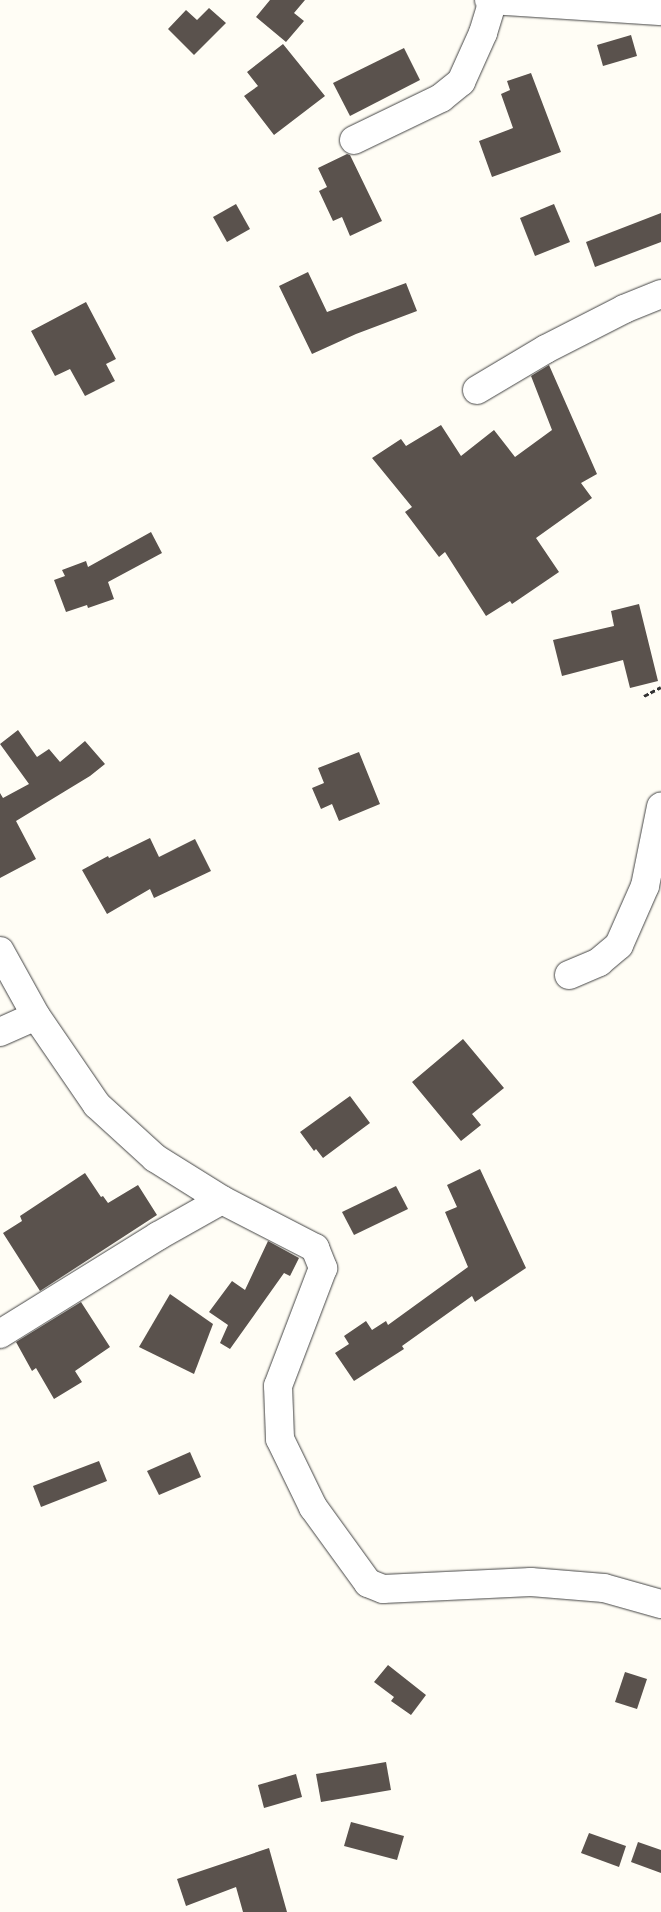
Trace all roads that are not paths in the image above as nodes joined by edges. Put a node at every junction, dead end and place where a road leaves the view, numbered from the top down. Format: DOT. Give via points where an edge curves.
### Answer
graph roads {
  1 [pos="491,0"];
  2 [pos="661,11"];
  3 [pos="354,140"];
  4 [pos="661,294"];
  5 [pos="477,390"];
  6 [pos="661,808"];
  7 [pos="0,951"];
  8 [pos="569,975"];
  9 [pos="36,1016"];
  10 [pos="0,1032"];
  11 [pos="222,1200"];
  12 [pos="0,1334"];
  13 [pos="661,1604"];
  1 -- 2 [label="street"];
  1 -- 3 [label="street" via="483,33 461,82 441,98"];
  4 -- 5 [label="street" via="546,349"];
  6 -- 8 [label="street" via="645,886 619,944 599,962"];
  7 -- 9 [label="street"];
  9 -- 10 [label="street"];
  9 -- 11 [label="street" via="97,1105 155,1158"];
  11 -- 12 [label="street"];
  11 -- 13 [label="street" via="315,1248 323,1268 278,1386 280,1439 312,1507 368,1583 383,1590 531,1582 604,1588"];
}
